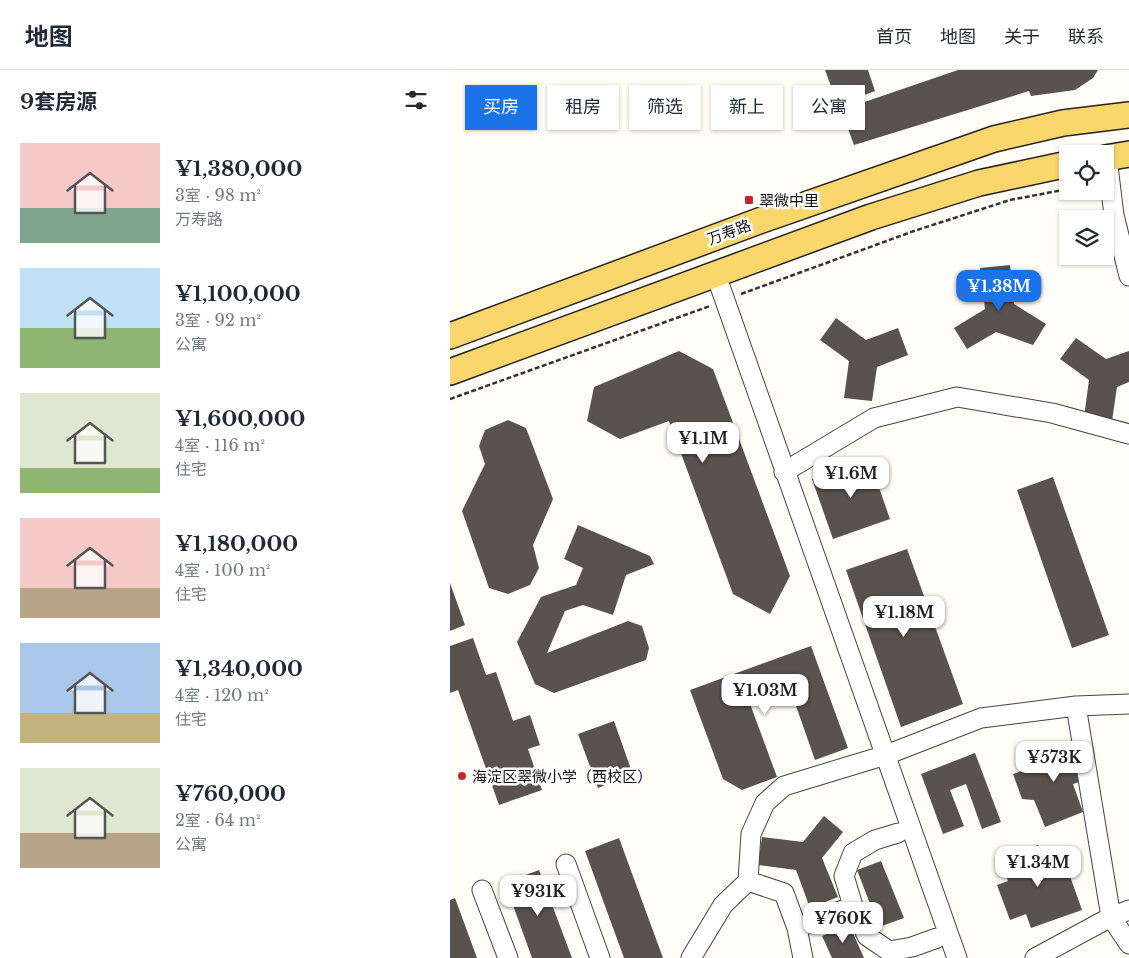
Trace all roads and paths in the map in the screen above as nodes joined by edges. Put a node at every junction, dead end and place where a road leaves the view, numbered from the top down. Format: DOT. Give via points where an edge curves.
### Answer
graph roads {
  1 [pos="1129,115"];
  2 [pos="1059,166"];
  3 [pos="1059,191"];
  4 [pos="1114,200"];
  5 [pos="716,275"];
  6 [pos="1129,276"];
  7 [pos="725,300"];
  8 [pos="450,336"];
  9 [pos="450,372"];
  10 [pos="450,399"];
  11 [pos="1129,434"];
  12 [pos="784,472"];
  13 [pos="1129,704"];
  14 [pos="1076,706"];
  15 [pos="886,756"];
  16 [pos="898,832"];
  17 [pos="566,864"];
  18 [pos="748,880"];
  19 [pos="482,890"];
  20 [pos="854,906"];
  21 [pos="1129,910"];
  22 [pos="1111,917"];
  23 [pos="797,928"];
  24 [pos="937,938"];
  25 [pos="1129,944"];
  26 [pos="1044,956"];
  27 [pos="508,958"];
  28 [pos="600,958"];
  29 [pos="691,958"];
  30 [pos="803,958"];
  31 [pos="957,958"];
  1 -- 8 [label="main road, 万寿路" via="1063,123 994,139 760,221"];
  2 -- 5 [label="main road" via="926,198"];
  3 -- 7 [label="path" via="1010,200"];
  4 -- 6 [label="street" via="1114,215"];
  5 -- 7 [label="street"];
  5 -- 9 [label="main road"];
  7 -- 10 [label="path"];
  7 -- 12 [label="street"];
  11 -- 12 [label="street" via="1052,412 957,397 874,418"];
  12 -- 15 [label="street"];
  13 -- 14 [label="street"];
  14 -- 15 [label="street" via="981,718"];
  14 -- 22 [label="street"];
  15 -- 18 [label="street" via="784,786 765,804 751,834"];
  15 -- 31 [label="street"];
  16 -- 20 [label="street" via="874,840 853,853 844,876"];
  17 -- 28 [label="street"];
  18 -- 23 [label="street" via="784,893"];
  18 -- 29 [label="street" via="723,905"];
  19 -- 27 [label="street"];
  20 -- 23 [label="street"];
  20 -- 24 [label="street" via="867,936 889,951"];
  21 -- 22 [label="street"];
  22 -- 25 [label="street"];
  22 -- 26 [label="street"];
  23 -- 30 [label="street"];
}
